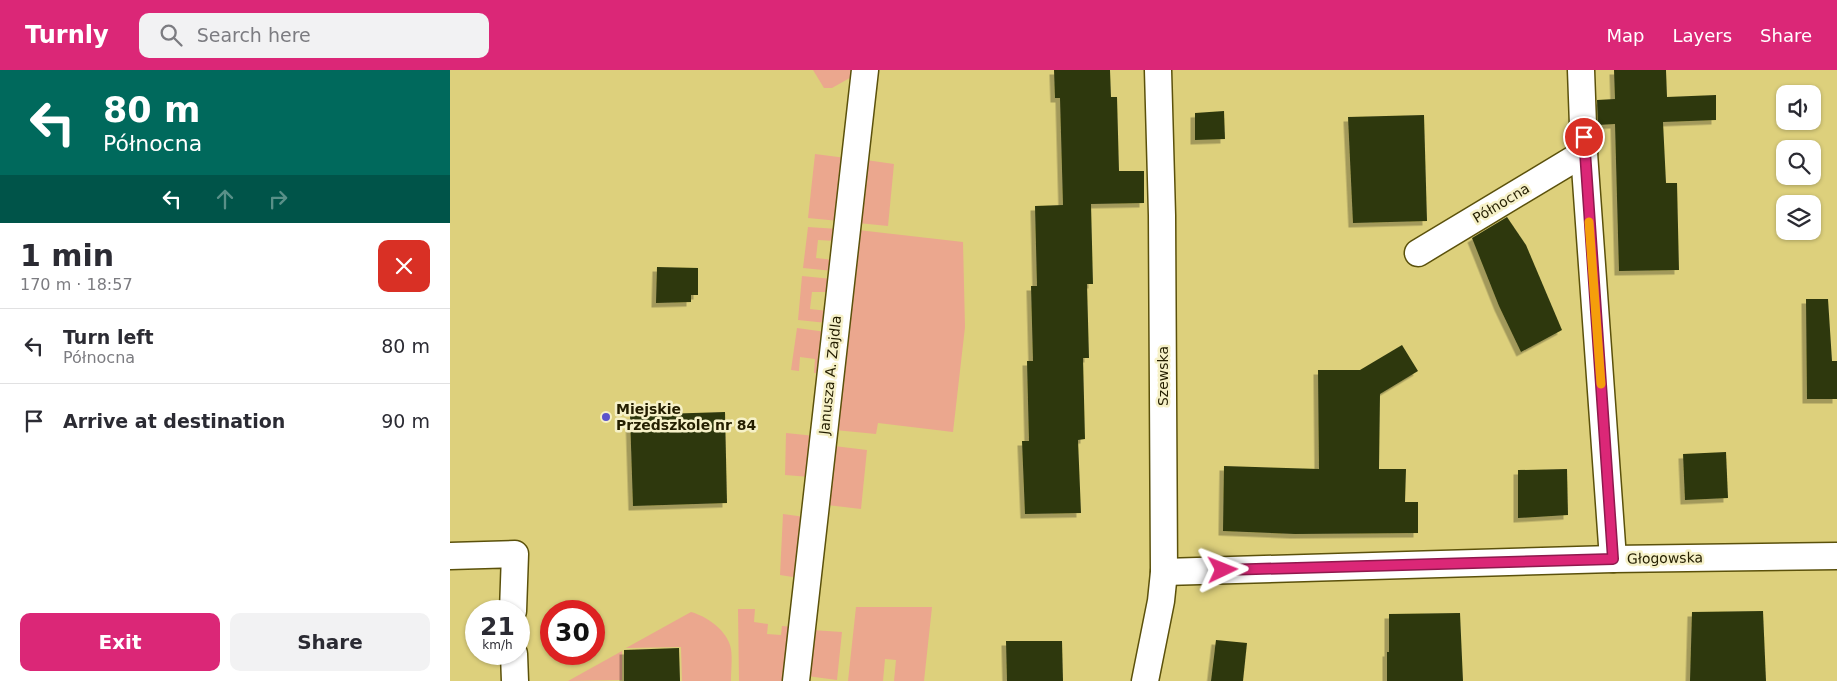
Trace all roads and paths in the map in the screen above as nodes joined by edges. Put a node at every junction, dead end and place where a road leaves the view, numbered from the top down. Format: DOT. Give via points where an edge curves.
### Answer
graph roads {
  1 [pos="865,70"];
  2 [pos="1158,70"];
  3 [pos="1581,70"];
  4 [pos="1584,154"];
  5 [pos="1418,253"];
  6 [pos="450,556"];
  7 [pos="1837,556"];
  8 [pos="1613,559"];
  9 [pos="1164,572"];
  10 [pos="513,600"];
  11 [pos="514,665"];
  12 [pos="515,681"];
  13 [pos="796,681"];
  14 [pos="1145,681"];
  1 -- 13 [label="street, Janusza A. Zajdla"];
  2 -- 9 [label="street, Szewska"];
  3 -- 4 [label="street"];
  4 -- 5 [label="street, Północna"];
  4 -- 8 [label="street"];
  6 -- 10 [label="street" via="515,554"];
  7 -- 8 [label="street, Głogowska"];
  8 -- 9 [label="street, Głogowska"];
  9 -- 14 [label="street, Szewska"];
  11 -- 12 [label="street"];
}
